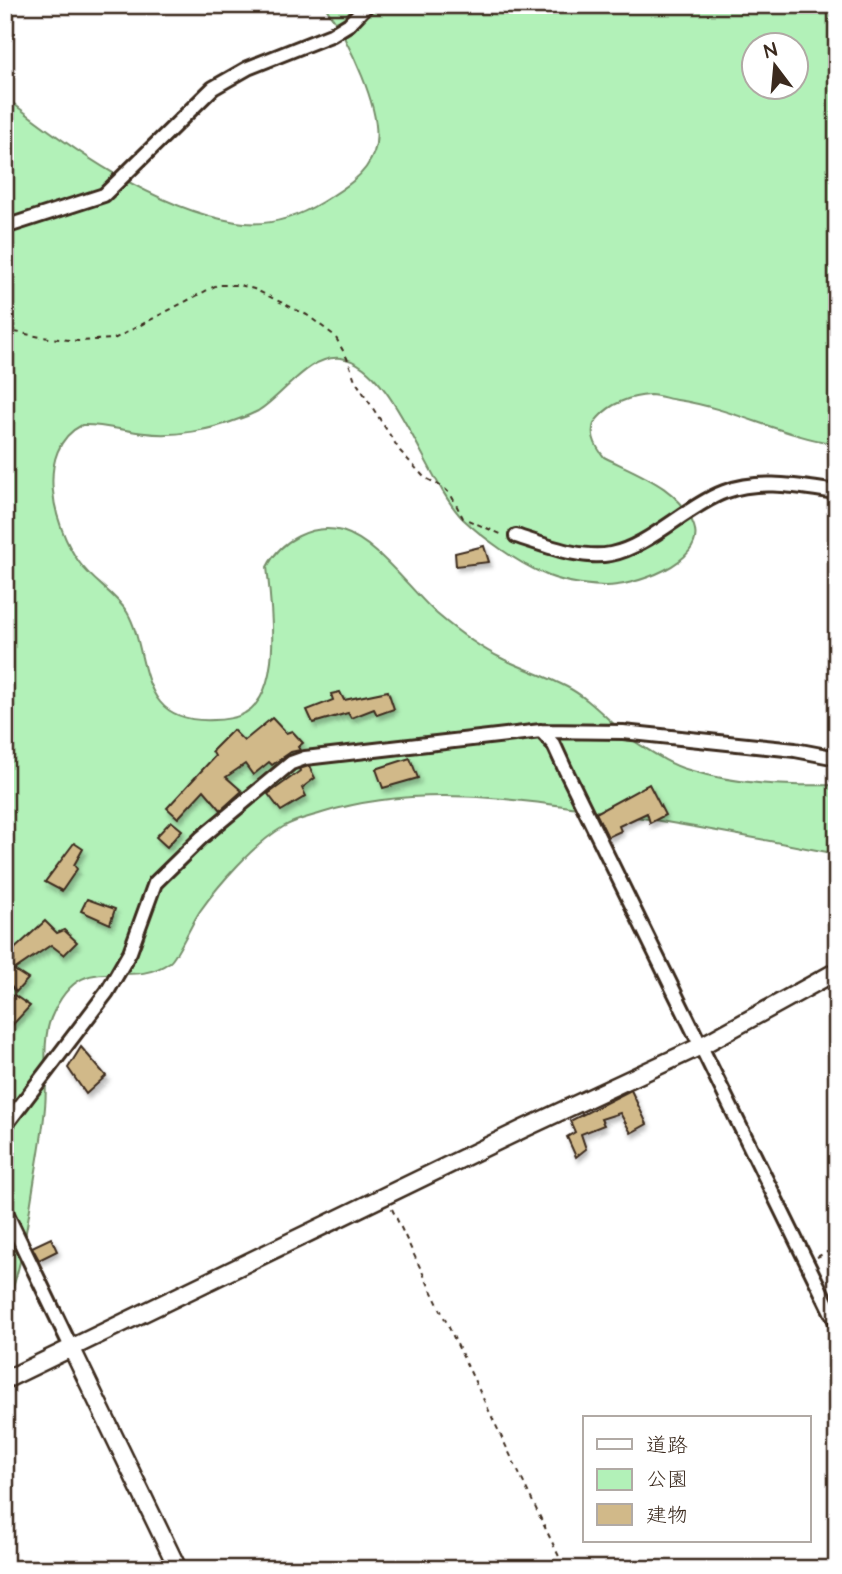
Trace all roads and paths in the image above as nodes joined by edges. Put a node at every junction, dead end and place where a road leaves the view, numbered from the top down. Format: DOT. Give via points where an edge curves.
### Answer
graph roads {
  1 [pos="367,5"];
  2 [pos="5,227"];
  3 [pos="5,330"];
  4 [pos="837,492"];
  5 [pos="516,536"];
  6 [pos="541,731"];
  7 [pos="837,758"];
  8 [pos="837,971"];
  9 [pos="701,1046"];
  10 [pos="5,1126"];
  11 [pos="386,1195"];
  12 [pos="5,1210"];
  13 [pos="837,1247"];
  14 [pos="807,1262"];
  15 [pos="837,1324"];
  16 [pos="71,1347"];
  17 [pos="5,1380"];
  18 [pos="178,1569"];
  19 [pos="565,1569"];
  1 -- 2 [label="street" via="331,35 248,68 213,88 104,195"];
  3 -- 5 [label="path" via="78,341 114,339 217,285 254,289 307,314 335,336 355,380 400,451 424,477 444,488 463,518"];
  4 -- 5 [label="street" via="757,485 726,491 611,554 578,553"];
  6 -- 7 [label="street" via="623,732"];
  6 -- 9 [label="street" via="554,745"];
  6 -- 10 [label="street" via="291,763 155,883 130,953 107,992"];
  8 -- 9 [label="street"];
  9 -- 11 [label="street"];
  9 -- 14 [label="street"];
  11 -- 16 [label="street"];
  11 -- 19 [label="path"];
  12 -- 16 [label="street"];
  13 -- 14 [label="path"];
  14 -- 15 [label="street"];
  16 -- 17 [label="street"];
  16 -- 18 [label="street"];
}
